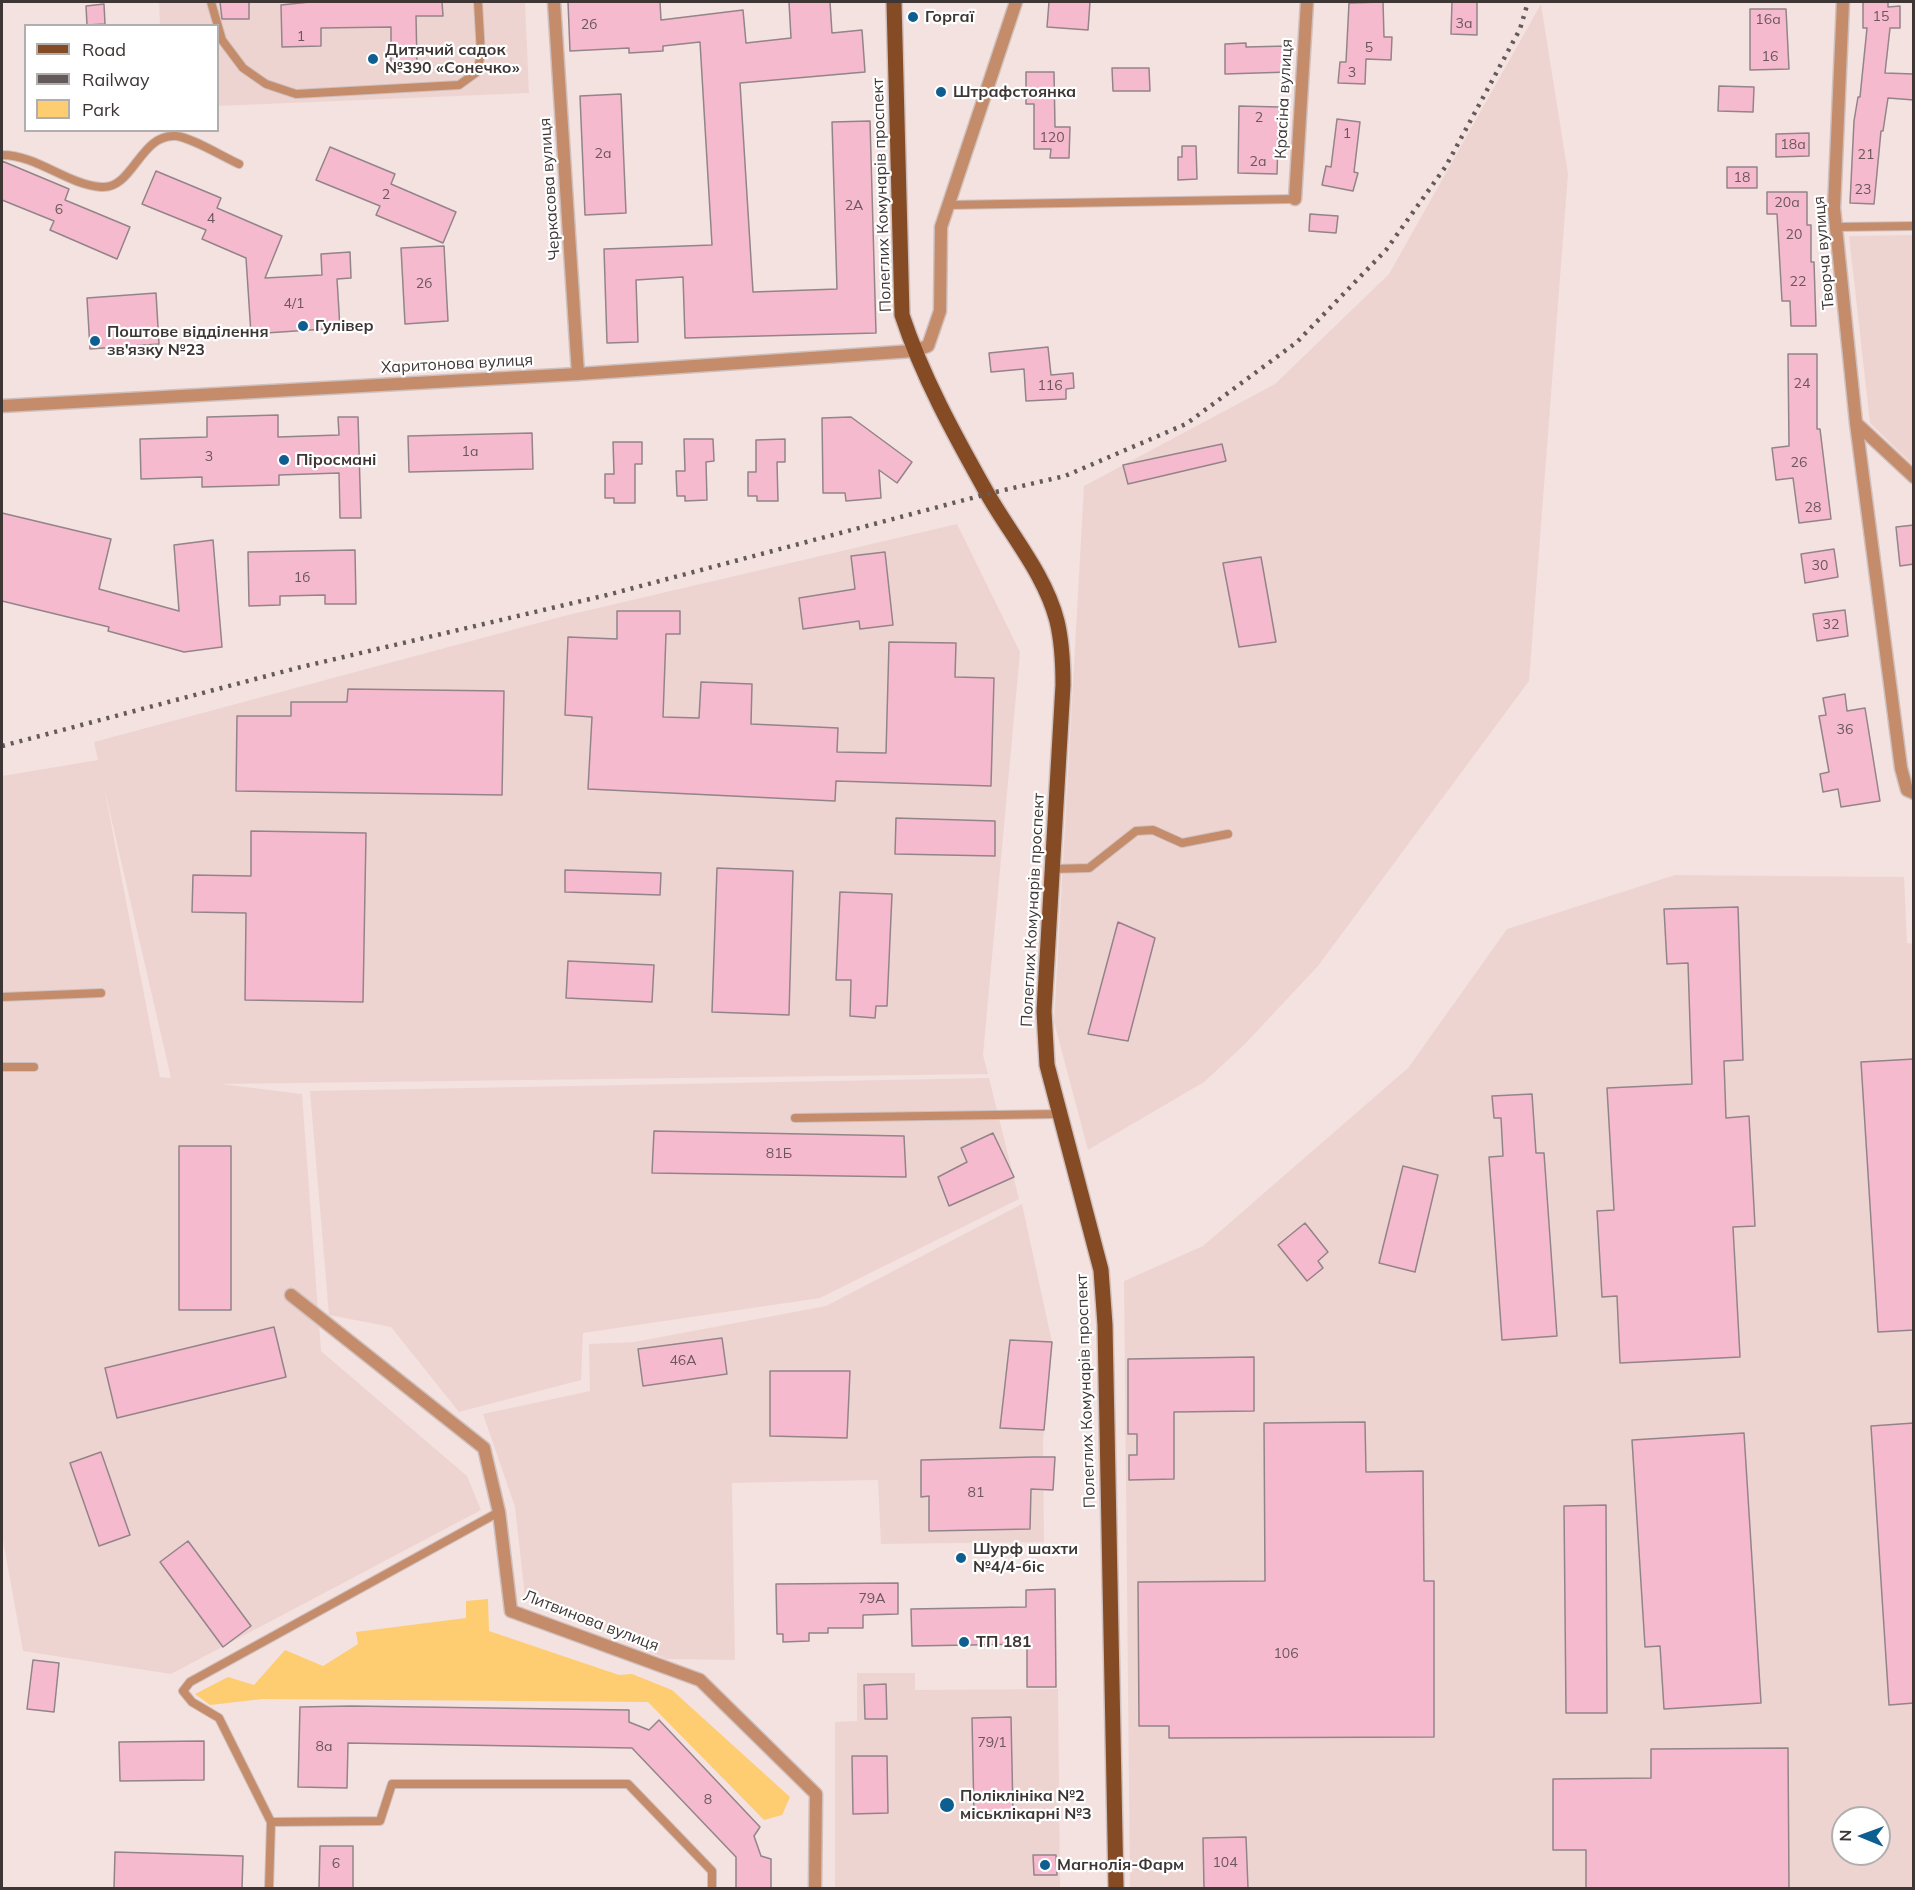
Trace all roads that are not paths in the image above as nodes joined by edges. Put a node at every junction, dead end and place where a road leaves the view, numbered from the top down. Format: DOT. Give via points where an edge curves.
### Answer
graph roads {
  1 [pos="211,2"];
  2 [pos="478,2"];
  3 [pos="554,2"];
  4 [pos="894,2"];
  5 [pos="1016,2"];
  6 [pos="1307,2"];
  7 [pos="1843,2"];
  8 [pos="217,24"];
  9 [pos="219,30"];
  10 [pos="2,155"];
  11 [pos="239,164"];
  12 [pos="1295,199"];
  13 [pos="948,205"];
  14 [pos="1836,226"];
  15 [pos="1914,226"];
  16 [pos="913,351"];
  17 [pos="578,374"];
  18 [pos="2,406"];
  19 [pos="1856,423"];
  20 [pos="1914,477"];
  21 [pos="1914,793"];
  22 [pos="1228,834"];
  23 [pos="1052,869"];
  24 [pos="101,993"];
  25 [pos="2,997"];
  26 [pos="2,1067"];
  27 [pos="34,1067"];
  28 [pos="1061,1114"];
  29 [pos="795,1118"];
  30 [pos="291,1295"];
  31 [pos="499,1512"];
  32 [pos="271,1822"];
  33 [pos="269,1888"];
  34 [pos="712,1888"];
  35 [pos="815,1888"];
  36 [pos="1116,1888"];
  1 -- 8 [label="lane"];
  2 -- 9 [label="lane" via="481,54 477,72 459,85 296,94 267,84 243,68"];
  3 -- 17 [label="street, Черкасова вулиця"];
  4 -- 16 [label="main road, Полеглих Комунарів проспект" via="902,315"];
  5 -- 13 [label="street"];
  6 -- 12 [label="street, Красіна вулиця"];
  7 -- 14 [label="street, Творча вулиця"];
  10 -- 11 [label="lane" via="17,155 87,185 104,188 117,184 150,145 162,137 178,136"];
  12 -- 13 [label="lane"];
  13 -- 16 [label="street" via="941,227 940,311 927,346"];
  14 -- 15 [label="lane"];
  14 -- 19 [label="street, Творча вулиця"];
  16 -- 17 [label="street, Харитонова вулиця"];
  16 -- 23 [label="main road, Полеглих Комунарів проспект" via="987,494 1033,566 1056,618 1063,685"];
  17 -- 18 [label="street, Харитонова вулиця"];
  19 -- 20 [label="street"];
  19 -- 21 [label="street, Творча вулиця" via="1901,768 1907,790"];
  22 -- 23 [label="lane" via="1182,843 1153,830 1136,831 1089,868"];
  23 -- 28 [label="main road, Полеглих Комунарів проспект" via="1044,1011 1047,1065"];
  24 -- 25 [label="lane"];
  26 -- 27 [label="lane"];
  28 -- 29 [label="lane"];
  28 -- 36 [label="main road, Полеглих Комунарів проспект" via="1101,1270"];
  30 -- 31 [label="street, Литвинова вулиця" via="484,1448"];
  31 -- 32 [label="lane" via="190,1682 183,1691 192,1702 219,1718"];
  31 -- 35 [label="street, Литвинова вулиця" via="511,1611 700,1680 816,1794"];
  32 -- 33 [label="lane"];
  32 -- 34 [label="lane" via="380,1821 392,1784 628,1784 712,1872"];
}
